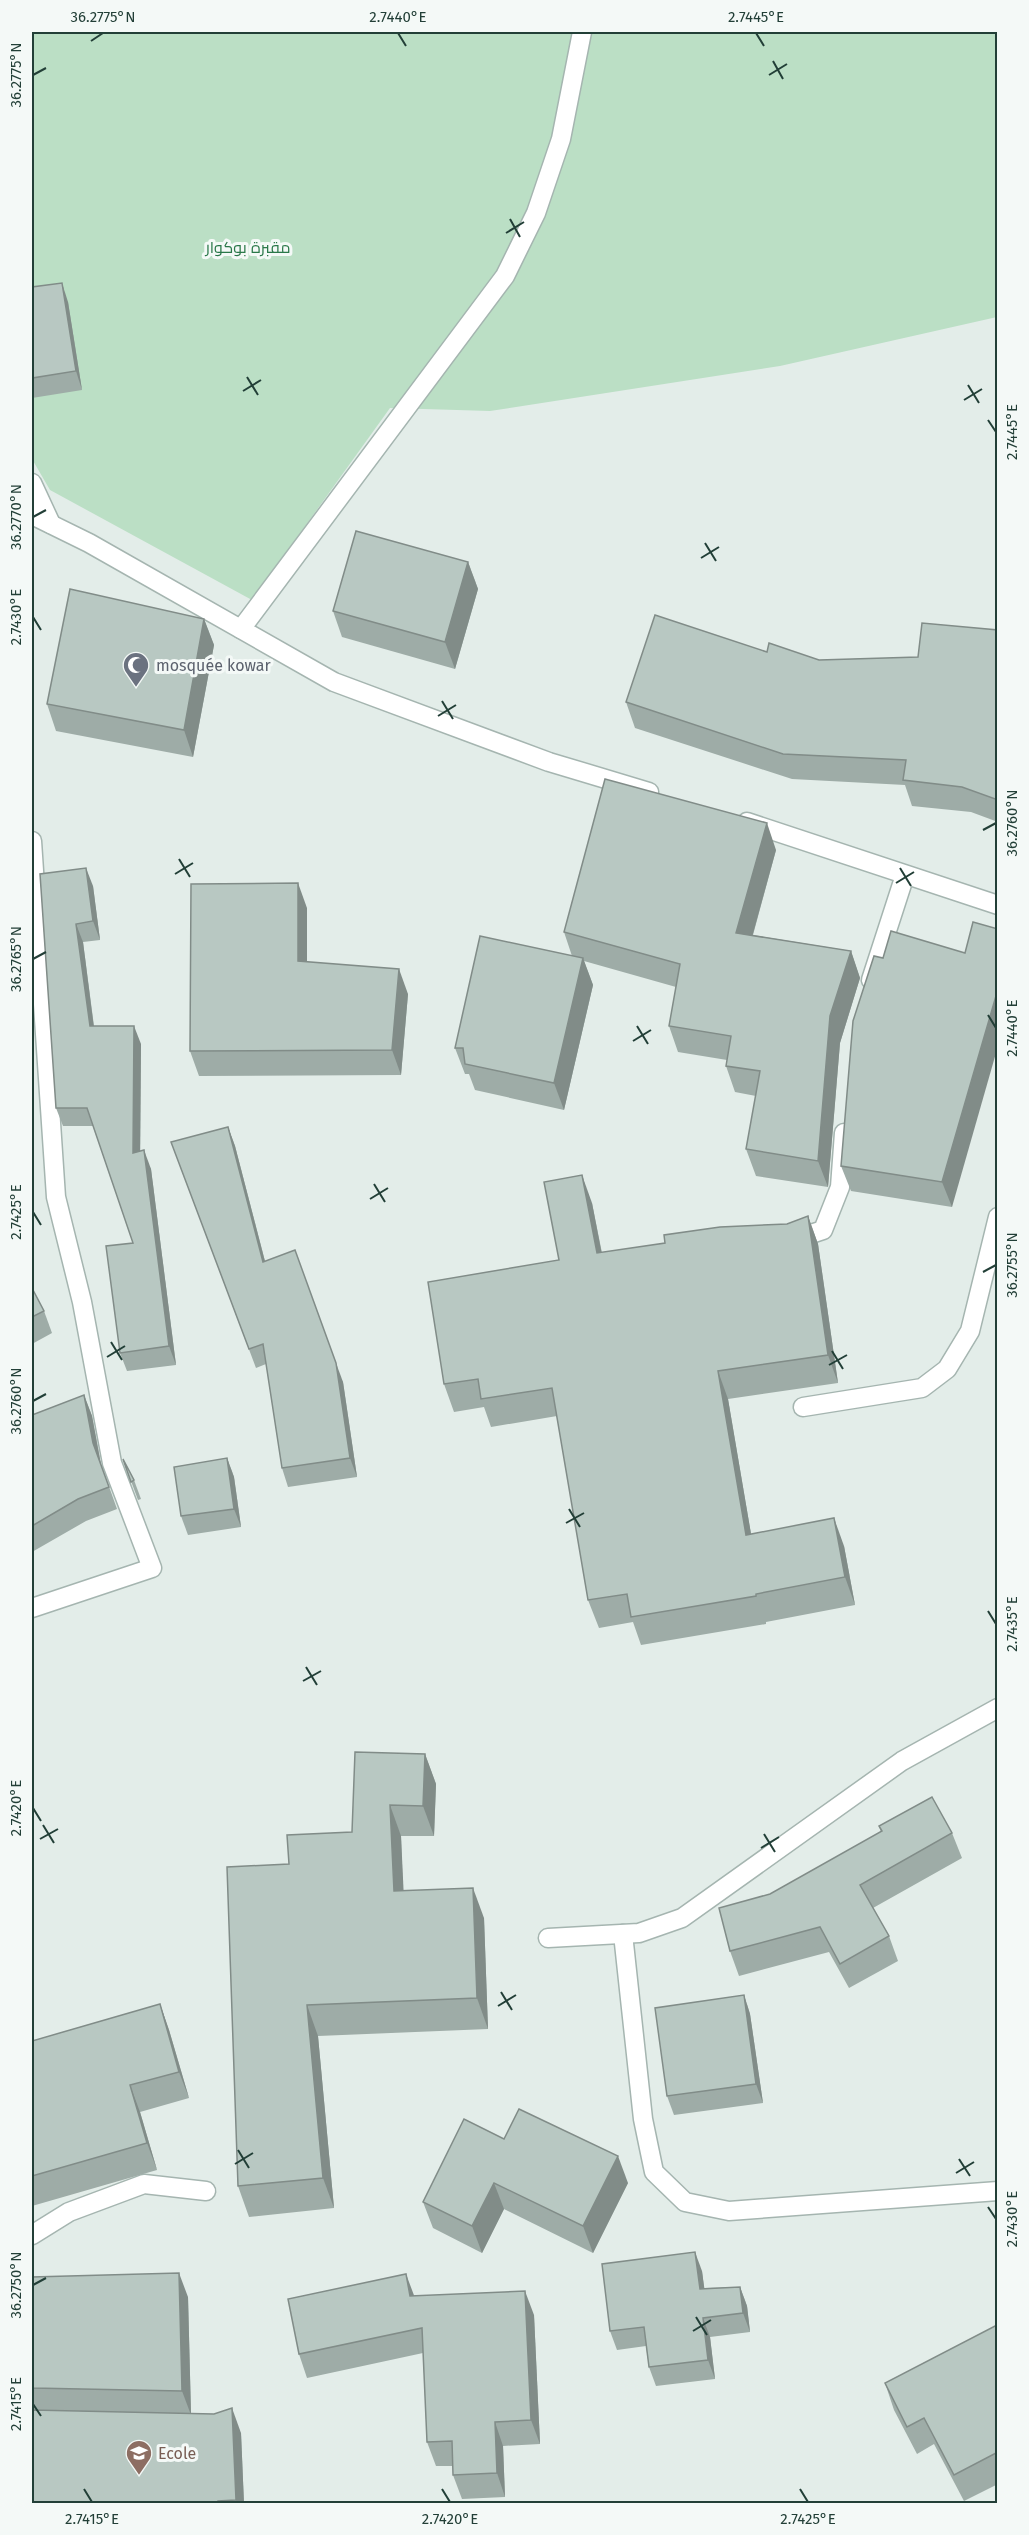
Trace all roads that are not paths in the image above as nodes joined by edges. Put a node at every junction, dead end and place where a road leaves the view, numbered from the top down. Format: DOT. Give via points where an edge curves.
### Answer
graph roads {
  1 [pos="582,32"];
  2 [pos="32,483"];
  3 [pos="32,515"];
  4 [pos="51,524"];
  5 [pos="241,629"];
  6 [pos="670,798"];
  7 [pos="725,815"];
  8 [pos="32,841"];
  9 [pos="905,875"];
  10 [pos="998,905"];
  11 [pos="866,999"];
  12 [pos="49,1066"];
  13 [pos="32,1073"];
  14 [pos="845,1116"];
  15 [pos="998,1217"];
  16 [pos="775,1241"];
  17 [pos="802,1407"];
  18 [pos="32,1608"];
  19 [pos="998,1708"];
  20 [pos="622,1934"];
  21 [pos="548,1938"];
  22 [pos="206,2191"];
  23 [pos="998,2191"];
  24 [pos="32,2235"];
  1 -- 5 [label="street" via="561,139 536,213 505,276"];
  2 -- 4 [label="street"];
  3 -- 4 [label="street"];
  4 -- 5 [label="street"];
  5 -- 6 [label="street" via="334,682 549,762"];
  7 -- 9 [label="street"];
  8 -- 12 [label="street"];
  9 -- 10 [label="street"];
  9 -- 11 [label="street"];
  12 -- 13 [label="street"];
  12 -- 18 [label="street" via="56,1197 82,1302 112,1463 152,1568"];
  14 -- 16 [label="street" via="840,1187 822,1230 796,1240"];
  15 -- 17 [label="street" via="970,1331 947,1369 922,1388"];
  19 -- 20 [label="street" via="903,1761 682,1918 639,1933"];
  20 -- 21 [label="street"];
  20 -- 23 [label="street" via="643,2120 654,2172 685,2202 729,2211"];
  22 -- 24 [label="street" via="144,2184 69,2212"];
}
